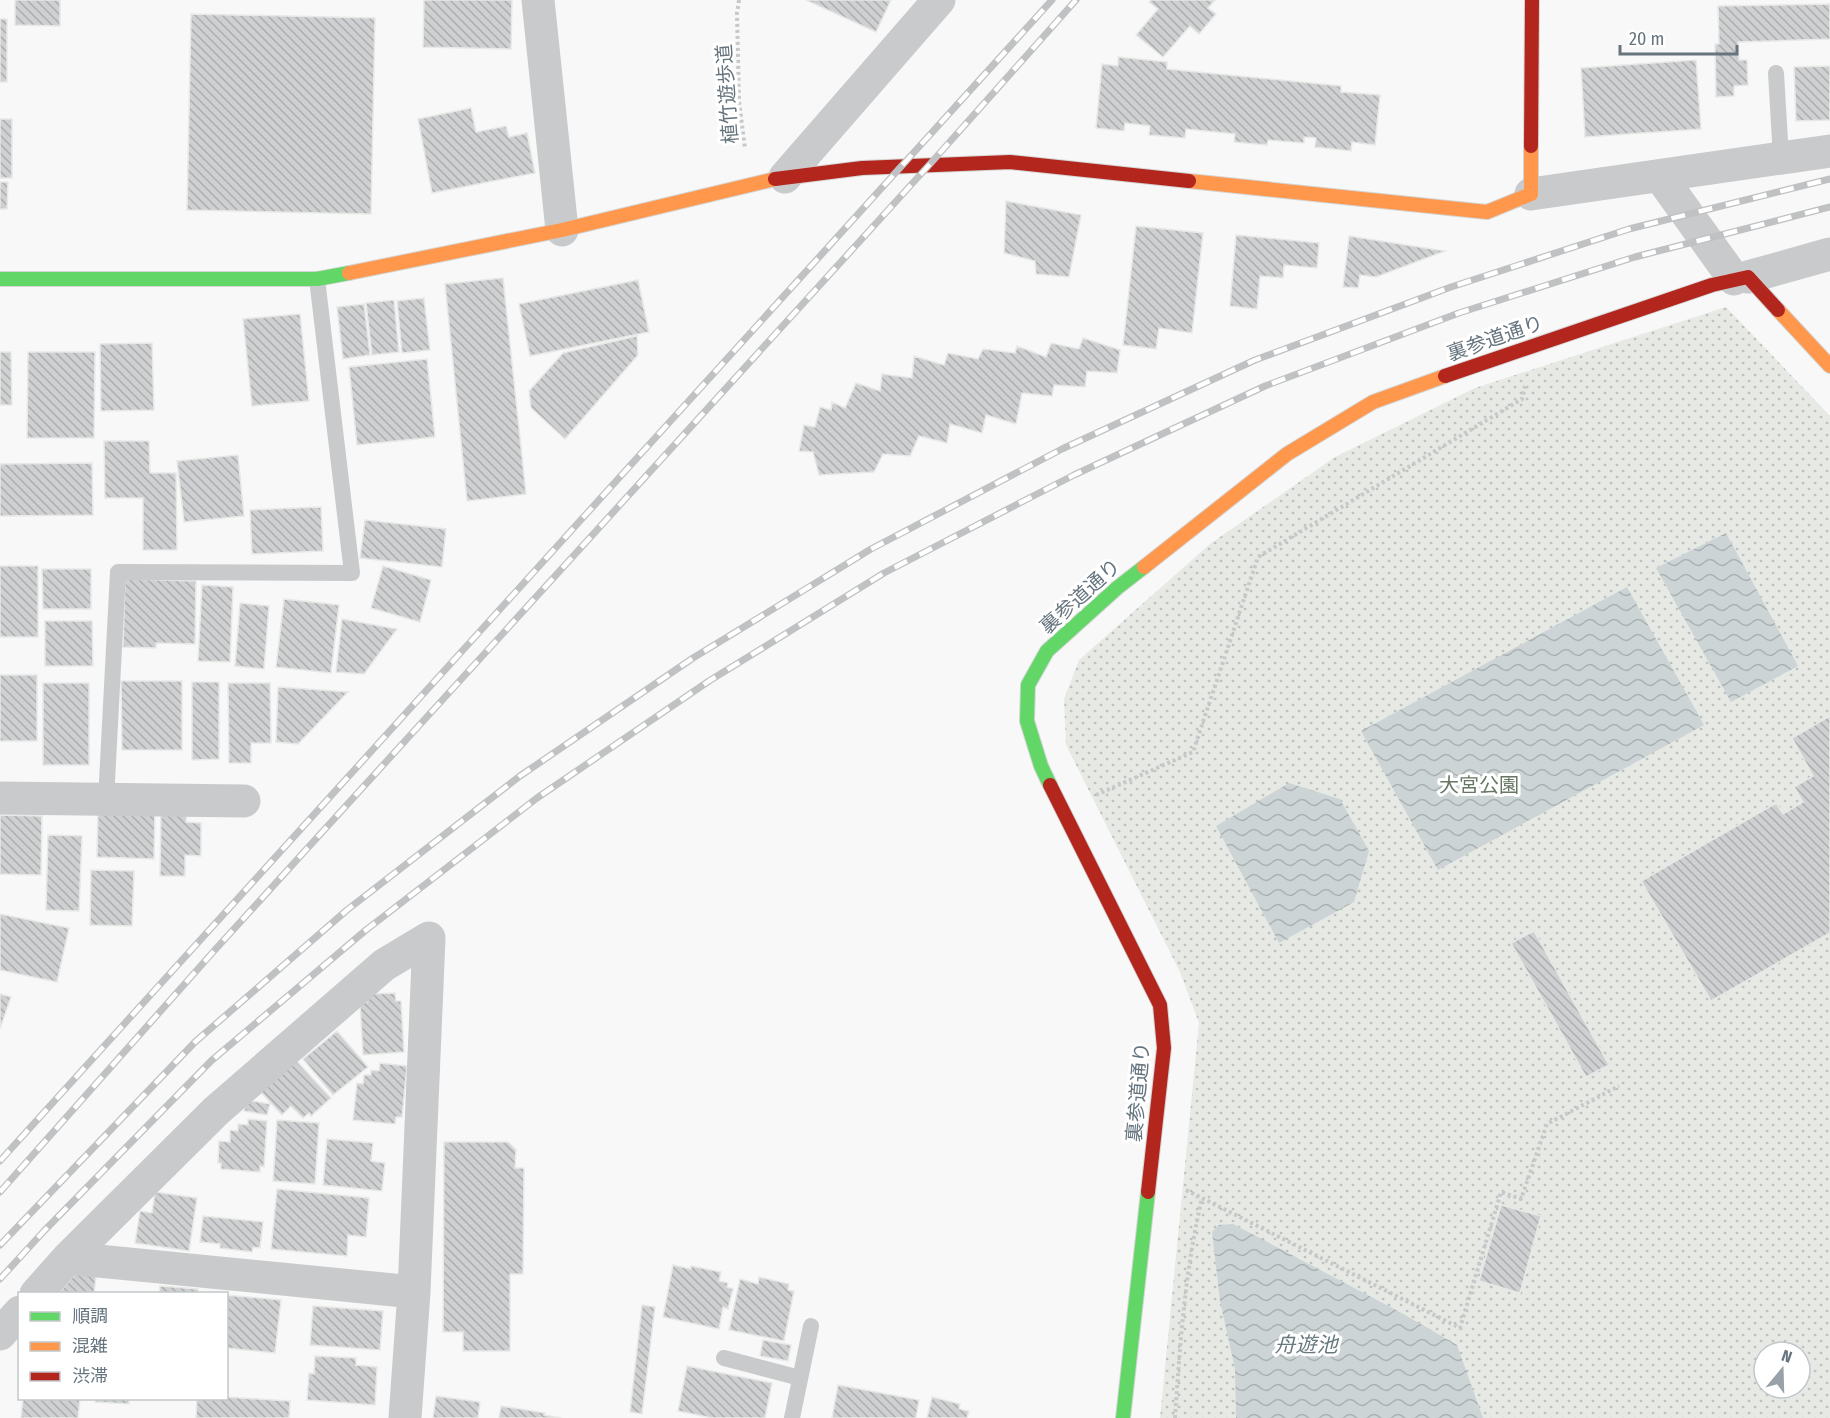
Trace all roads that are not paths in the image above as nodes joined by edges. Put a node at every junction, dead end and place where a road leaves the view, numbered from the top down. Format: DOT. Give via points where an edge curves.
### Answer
graph roads {
  1 [pos="538,0"];
  2 [pos="939,0"];
  3 [pos="1532,0"];
  4 [pos="1776,73"];
  5 [pos="1830,151"];
  6 [pos="1781,158"];
  7 [pos="1660,176"];
  8 [pos="785,177"];
  9 [pos="1531,194"];
  10 [pos="562,230"];
  11 [pos="1830,254"];
  12 [pos="1741,278"];
  13 [pos="0,279"];
  14 [pos="317,279"];
  15 [pos="1830,366"];
  16 [pos="0,798"];
  17 [pos="106,800"];
  18 [pos="244,801"];
  19 [pos="68,1258"];
  20 [pos="37,1292"];
  21 [pos="414,1292"];
  22 [pos="18,1314"];
  23 [pos="812,1326"];
  24 [pos="0,1334"];
  25 [pos="724,1358"];
  26 [pos="800,1378"];
  27 [pos="405,1418"];
  28 [pos="792,1418"];
  29 [pos="1123,1418"];
  1 -- 10 [label="street"];
  2 -- 8 [label="street"];
  3 -- 9 [label="street"];
  4 -- 6 [label="lane"];
  5 -- 6 [label="street"];
  6 -- 7 [label="street"];
  7 -- 9 [label="street"];
  7 -- 12 [label="street"];
  8 -- 9 [label="street" via="862,168 1010,162 1487,212"];
  8 -- 10 [label="street"];
  10 -- 14 [label="street"];
  11 -- 12 [label="street"];
  12 -- 15 [label="street"];
  12 -- 29 [label="street, 裏参道通り" via="1535,344 1373,402 1287,454 1117,588 1047,651 1028,685 1027,721 1041,766 1160,1005 1164,1048"];
  13 -- 14 [label="street"];
  14 -- 17 [label="lane" via="352,573 118,572"];
  16 -- 17 [label="street"];
  17 -- 18 [label="street"];
  19 -- 20 [label="street"];
  19 -- 21 [label="street"];
  19 -- 21 [label="street" via="216,1112 384,965 429,938"];
  21 -- 27 [label="street"];
  22 -- 24 [label="street"];
  23 -- 26 [label="lane"];
  25 -- 26 [label="lane"];
  26 -- 28 [label="lane"];
}
